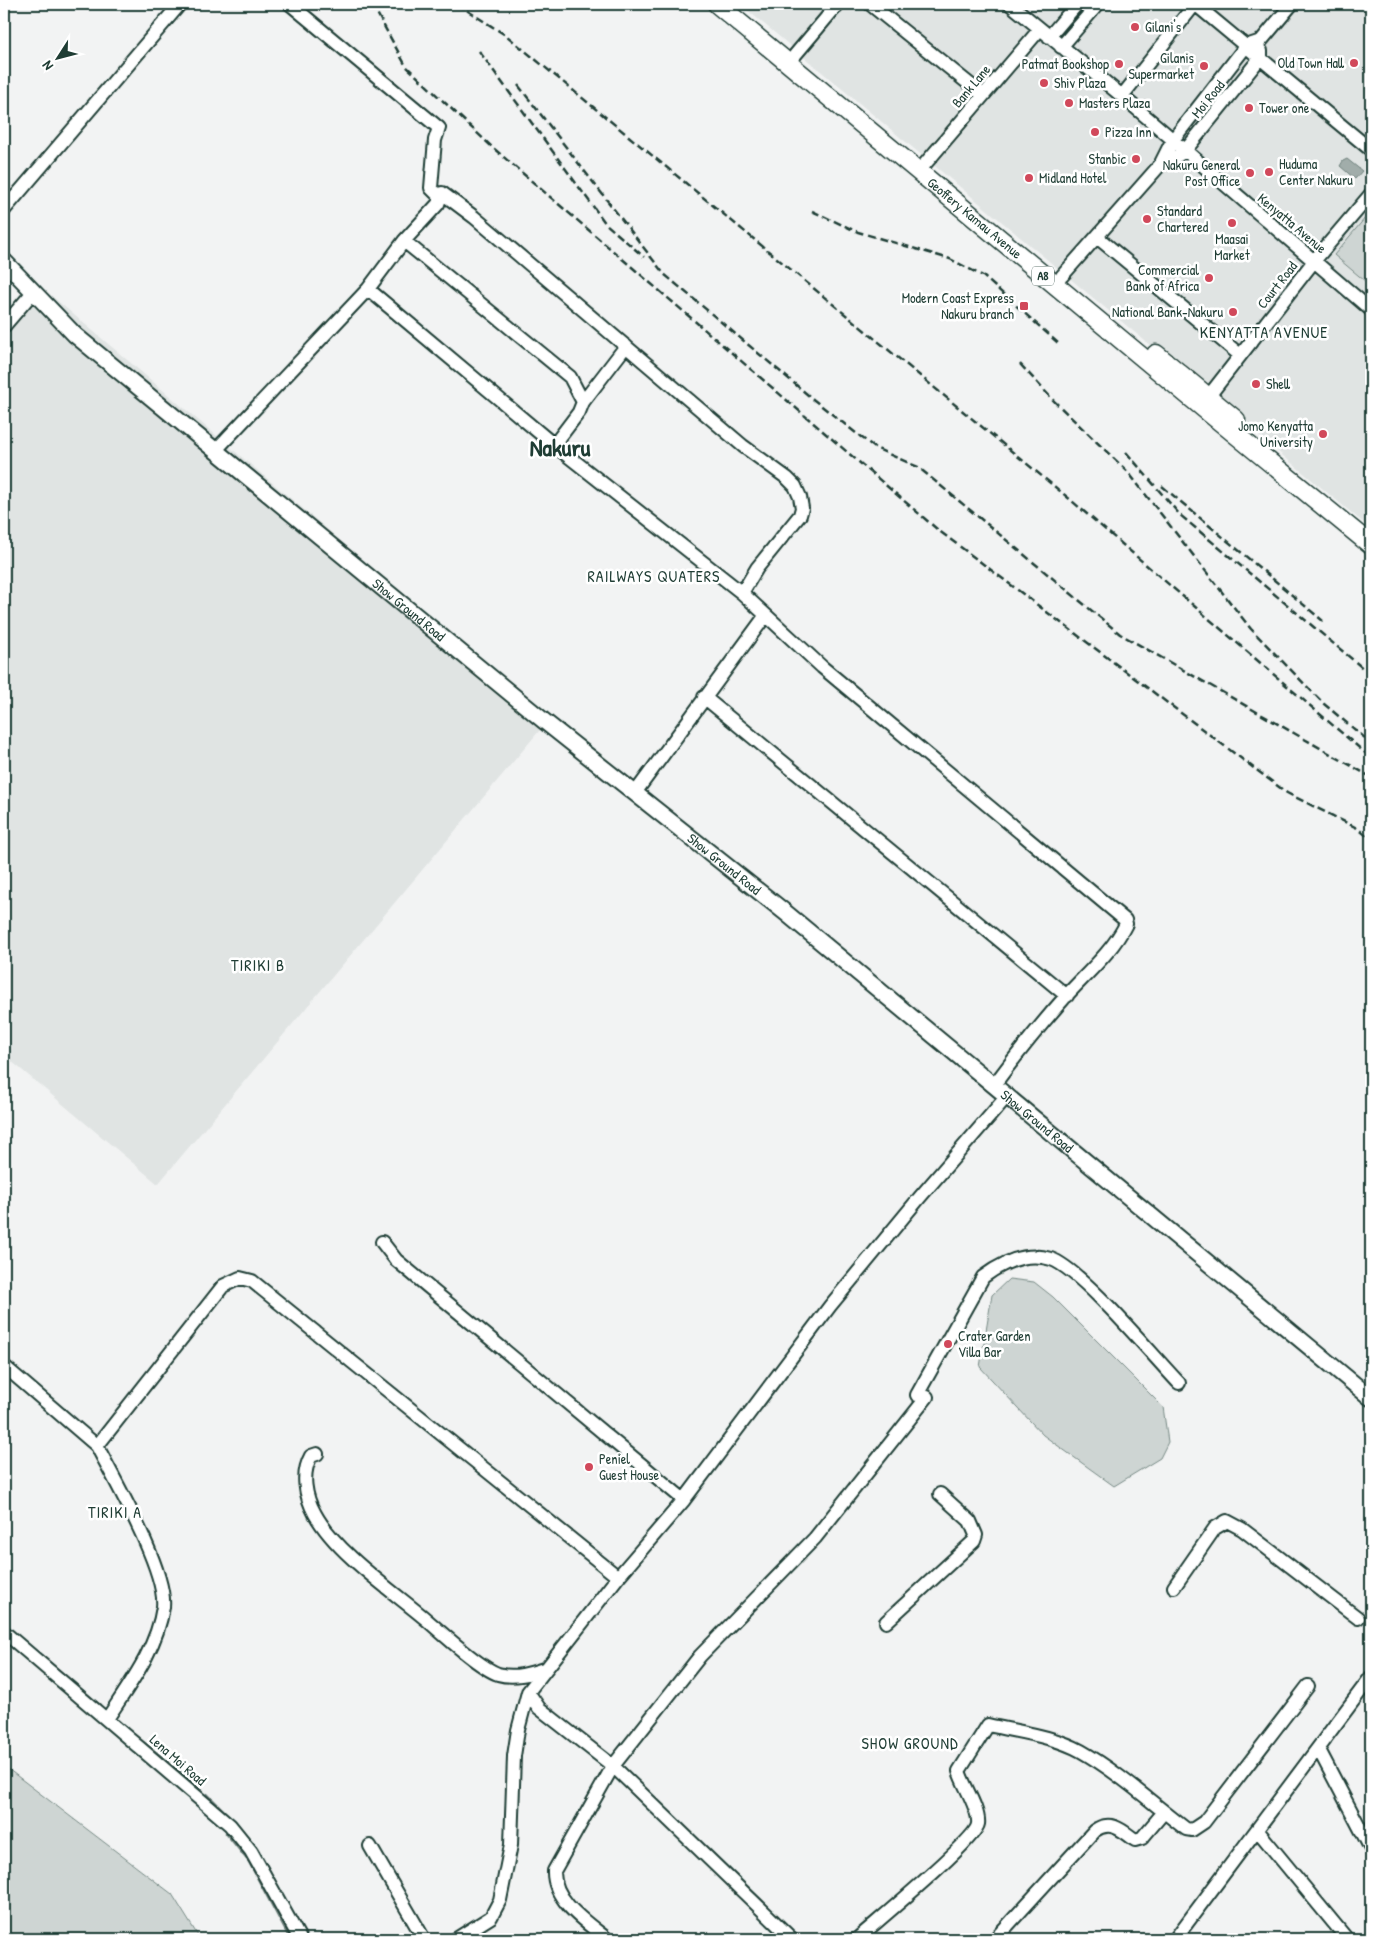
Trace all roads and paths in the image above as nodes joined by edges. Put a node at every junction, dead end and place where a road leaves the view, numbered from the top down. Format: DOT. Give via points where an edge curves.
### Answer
graph roads {
  1 [pos="180,4"];
  2 [pos="290,4"];
  3 [pos="717,4"];
  4 [pos="734,4"];
  5 [pos="838,4"];
  6 [pos="870,4"];
  7 [pos="1010,4"];
  8 [pos="1077,4"];
  9 [pos="1098,4"];
  10 [pos="1195,4"];
  11 [pos="1292,4"];
  12 [pos="1065,18"];
  13 [pos="1078,27"];
  14 [pos="1045,33"];
  15 [pos="1261,40"];
  16 [pos="1246,46"];
  17 [pos="1061,47"];
  18 [pos="796,55"];
  19 [pos="1261,57"];
  20 [pos="983,95"];
  21 [pos="1122,96"];
  22 [pos="1172,141"];
  23 [pos="1371,150"];
  24 [pos="1184,152"];
  25 [pos="925,164"];
  26 [pos="1160,165"];
  27 [pos="1371,194"];
  28 [pos="440,198"];
  29 [pos="4,210"];
  30 [pos="1097,237"];
  31 [pos="404,241"];
  32 [pos="4,261"];
  33 [pos="1314,262"];
  34 [pos="1062,276"];
  35 [pos="368,289"];
  36 [pos="34,291"];
  37 [pos="1371,310"];
  38 [pos="4,326"];
  39 [pos="626,346"];
  40 [pos="1240,355"];
  41 [pos="1208,397"];
  42 [pos="583,402"];
  43 [pos="554,445"];
  44 [pos="216,450"];
  45 [pos="1371,531"];
  46 [pos="1371,545"];
  47 [pos="742,593"];
  48 [pos="766,615"];
  49 [pos="704,697"];
  50 [pos="635,793"];
  51 [pos="1067,996"];
  52 [pos="994,1086"];
  53 [pos="1008,1095"];
  54 [pos="382,1242"];
  55 [pos="4,1366"];
  56 [pos="1179,1384"];
  57 [pos="1371,1398"];
  58 [pos="98,1446"];
  59 [pos="318,1454"];
  60 [pos="940,1494"];
  61 [pos="684,1500"];
  62 [pos="618,1577"];
  63 [pos="1174,1587"];
  64 [pos="1358,1618"];
  65 [pos="886,1622"];
  66 [pos="4,1632"];
  67 [pos="547,1668"];
  68 [pos="1371,1677"];
  69 [pos="1308,1686"];
  70 [pos="528,1692"];
  71 [pos="107,1719"];
  72 [pos="1318,1748"];
  73 [pos="614,1766"];
  74 [pos="1164,1812"];
  75 [pos="1258,1831"];
  76 [pos="370,1846"];
  77 [pos="1371,1849"];
  78 [pos="300,1939"];
  79 [pos="424,1939"];
  80 [pos="456,1939"];
  81 [pos="606,1939"];
  82 [pos="792,1939"];
  83 [pos="857,1939"];
  84 [pos="995,1939"];
  85 [pos="1174,1939"];
  86 [pos="1347,1939"];
  1 -- 29 [label="street"];
  2 -- 28 [label="street" via="438,128 431,188"];
  3 -- 46 [label="highway, Geoffery Kamau Avenue / A8"];
  4 -- 18 [label="highway, Geoffery Kamau Avenue / A8"];
  5 -- 18 [label="street"];
  6 -- 20 [label="street"];
  7 -- 14 [label="street, Kenyatta Avenue"];
  8 -- 12 [label="street, Bank Lane"];
  9 -- 13 [label="street"];
  10 -- 16 [label="street"];
  10 -- 21 [label="street"];
  11 -- 15 [label="street"];
  12 -- 13 [label="street"];
  12 -- 14 [label="street, Bank Lane"];
  13 -- 17 [label="street"];
  14 -- 17 [label="street, Kenyatta Avenue"];
  14 -- 20 [label="street, Bank Lane"];
  15 -- 16 [label="street"];
  15 -- 19 [label="street"];
  16 -- 19 [label="street"];
  16 -- 22 [label="street, Moi Road"];
  17 -- 21 [label="street, Kenyatta Avenue"];
  18 -- 25 [label="highway, Geoffery Kamau Avenue / A8"];
  19 -- 23 [label="street"];
  19 -- 24 [label="street, Moi Road"];
  20 -- 25 [label="street, Bank Lane"];
  21 -- 22 [label="street, Kenyatta Avenue"];
  22 -- 24 [label="street, Kenyatta Avenue"];
  22 -- 26 [label="street, Moi Road"];
  24 -- 26 [label="street, Moi Road"];
  24 -- 33 [label="street, Kenyatta Avenue"];
  25 -- 34 [label="highway, Geoffery Kamau Avenue / A8"];
  26 -- 30 [label="street, Moi Road"];
  27 -- 33 [label="street, Court Road"];
  28 -- 31 [label="street"];
  28 -- 39 [label="street" via="442,193 450,198"];
  30 -- 34 [label="street, Moi Road"];
  30 -- 40 [label="street"];
  31 -- 35 [label="street"];
  31 -- 42 [label="street" via="570,377"];
  32 -- 36 [label="main road, Show Ground Road"];
  33 -- 37 [label="street, Kenyatta Avenue"];
  33 -- 40 [label="street, Court Road"];
  34 -- 41 [label="highway, Geoffery Kamau Avenue / A8"];
  35 -- 43 [label="street"];
  35 -- 44 [label="street"];
  36 -- 38 [label="street"];
  36 -- 44 [label="main road, Show Ground Road" via="75,335"];
  39 -- 42 [label="street"];
  39 -- 47 [label="street" via="743,446 787,478 800,496 800,515"];
  40 -- 41 [label="street, Court Road"];
  41 -- 45 [label="highway, Geoffery Kamau Avenue / A8"];
  42 -- 43 [label="street"];
  43 -- 47 [label="street"];
  44 -- 50 [label="main road, Show Ground Road" via="521,703"];
  47 -- 48 [label="street"];
  48 -- 49 [label="street"];
  48 -- 51 [label="street" via="852,692 1125,920 1126,924 1111,948"];
  49 -- 50 [label="street"];
  49 -- 51 [label="street"];
  50 -- 52 [label="main road, Show Ground Road"];
  51 -- 52 [label="street"];
  52 -- 53 [label="main road, Show Ground Road"];
  53 -- 57 [label="main road, Show Ground Road"];
  53 -- 61 [label="street" via="830,1306"];
  54 -- 61 [label="street" via="396,1260"];
  55 -- 58 [label="street"];
  56 -- 73 [label="street" via="1085,1283 1052,1260 1035,1256 1000,1265 983,1277 922,1396 815,1538 700,1656"];
  58 -- 62 [label="street" via="223,1286 240,1278 252,1281"];
  58 -- 71 [label="street" via="155,1567 162,1586 163,1607 155,1637 141,1667"];
  59 -- 67 [label="street" via="307,1463 306,1495 326,1530 349,1554 464,1652 498,1674 526,1675"];
  60 -- 65 [label="street" via="970,1521 976,1535 974,1541"];
  61 -- 62 [label="street"];
  62 -- 67 [label="street"];
  63 -- 64 [label="street" via="1215,1528 1227,1521"];
  66 -- 71 [label="street, Lena Moi Road"];
  67 -- 70 [label="street"];
  68 -- 72 [label="street"];
  69 -- 74 [label="street" via="1198,1828 1186,1829"];
  70 -- 73 [label="street" via="539,1708"];
  70 -- 80 [label="street" via="514,1756 510,1845 500,1900 491,1916"];
  71 -- 78 [label="street, Lena Moi Road" via="230,1825 251,1851"];
  72 -- 75 [label="street"];
  72 -- 77 [label="street"];
  73 -- 81 [label="street" via="554,1871 558,1891 574,1912"];
  73 -- 82 [label="street"];
  74 -- 83 [label="street" via="1079,1750 988,1725 959,1771 975,1809 979,1824 976,1831"];
  74 -- 84 [label="street" via="1142,1838 1136,1840 1125,1831 1110,1826 1101,1826 1094,1831"];
  75 -- 85 [label="street"];
  75 -- 86 [label="street"];
  76 -- 79 [label="street"];
}
